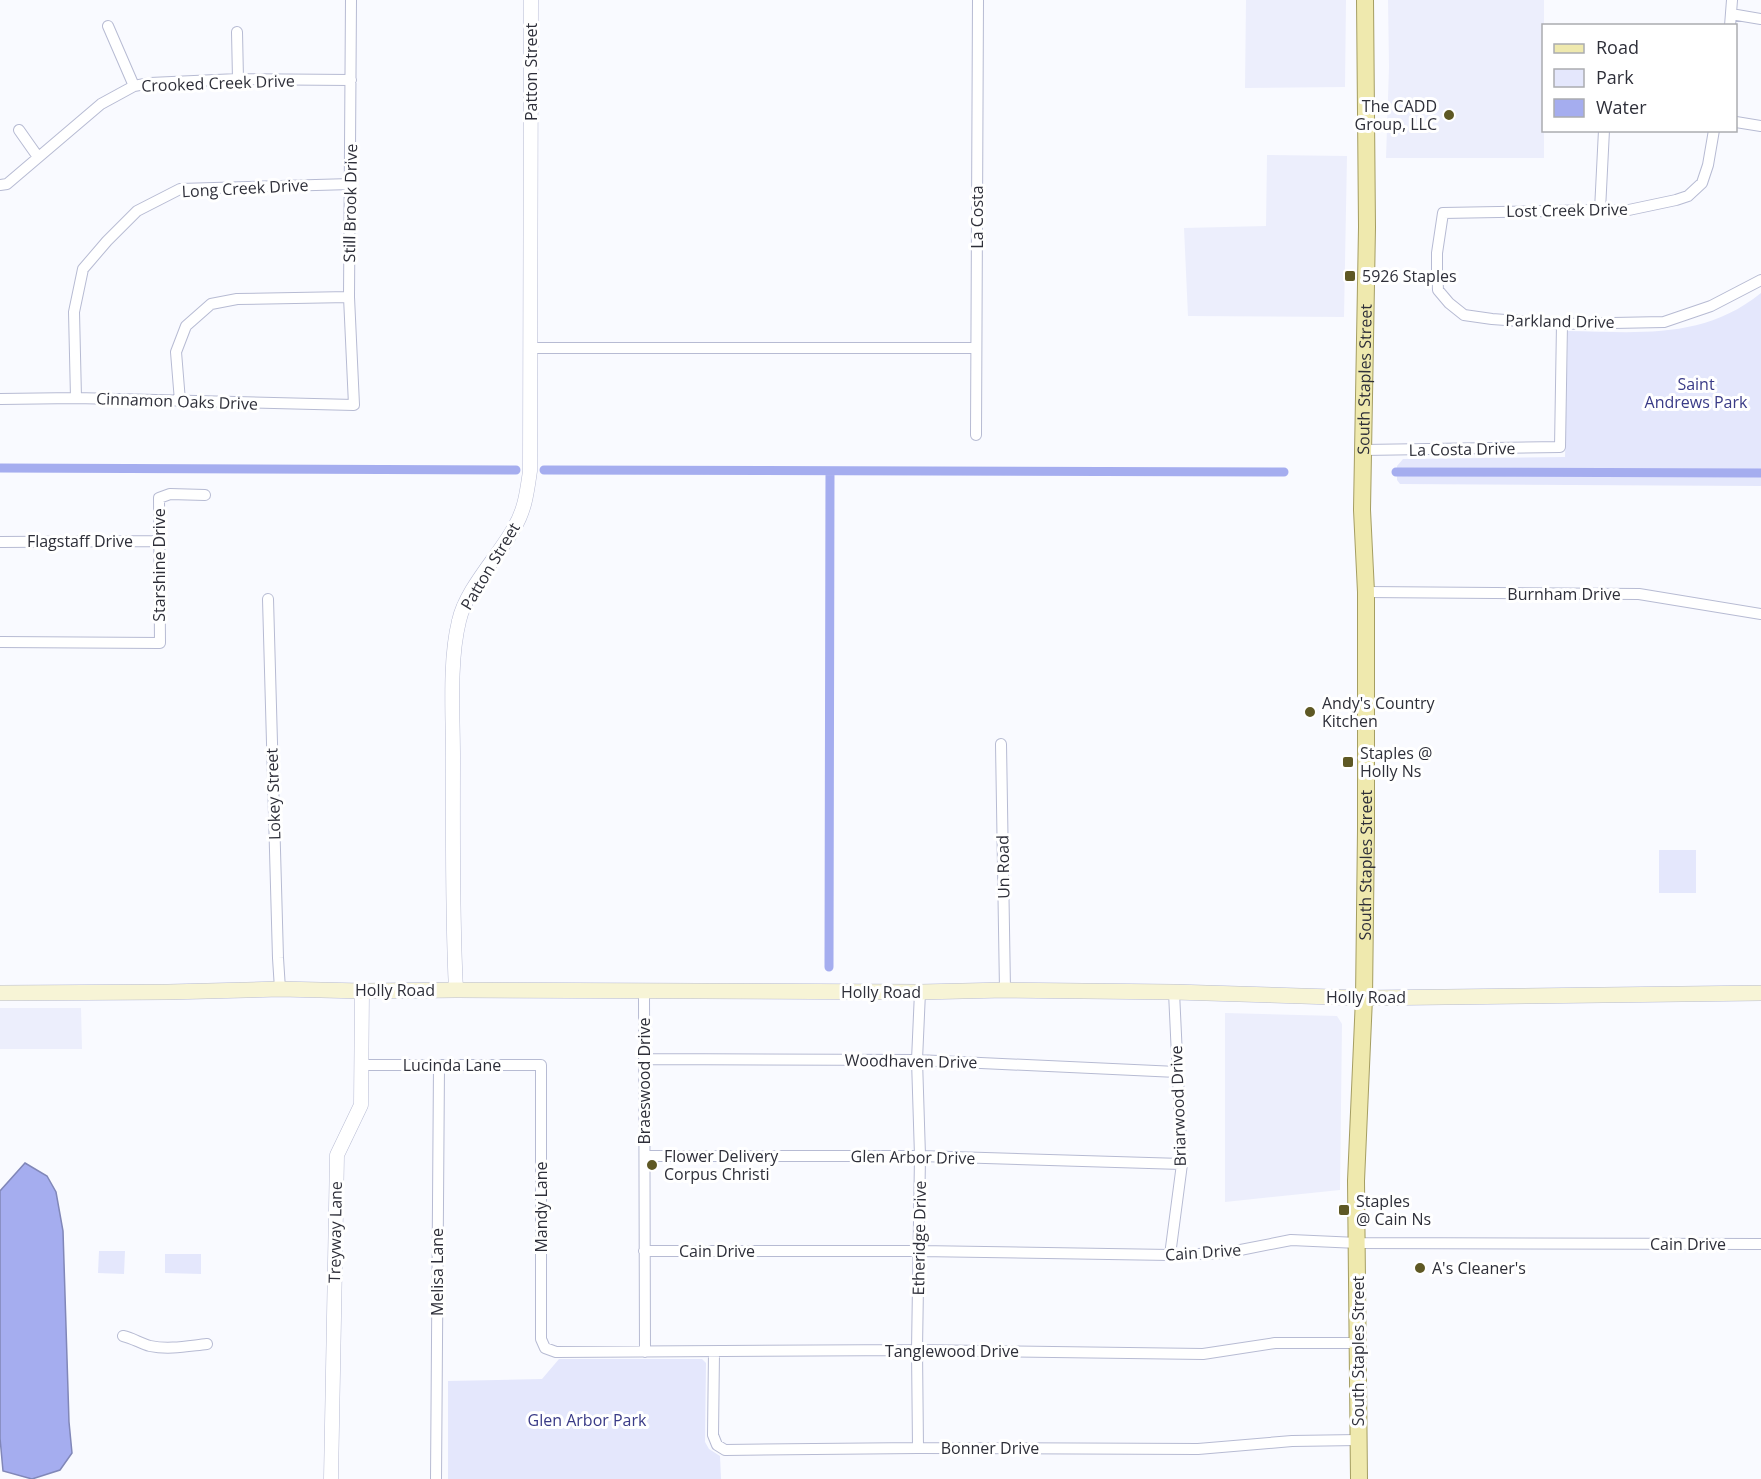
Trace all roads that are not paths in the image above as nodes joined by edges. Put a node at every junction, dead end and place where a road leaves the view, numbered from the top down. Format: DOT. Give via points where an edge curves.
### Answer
graph roads {
  1 [pos="351,0"];
  2 [pos="531,0"];
  3 [pos="978,0"];
  4 [pos="1365,0"];
  5 [pos="1732,0"];
  6 [pos="1761,19"];
  7 [pos="1730,20"];
  8 [pos="108,26"];
  9 [pos="237,32"];
  10 [pos="238,79"];
  11 [pos="351,80"];
  12 [pos="134,86"];
  13 [pos="1737,122"];
  14 [pos="1761,126"];
  15 [pos="19,130"];
  16 [pos="1604,132"];
  17 [pos="1714,132"];
  18 [pos="38,157"];
  19 [pos="351,184"];
  20 [pos="0,185"];
  21 [pos="1600,210"];
  22 [pos="1443,213"];
  23 [pos="1761,280"];
  24 [pos="349,297"];
  25 [pos="1562,324"];
  26 [pos="530,348"];
  27 [pos="976,348"];
  28 [pos="75,398"];
  29 [pos="0,399"];
  30 [pos="180,401"];
  31 [pos="354,405"];
  32 [pos="976,435"];
  33 [pos="1364,450"];
  34 [pos="205,495"];
  35 [pos="159,541"];
  36 [pos="0,542"];
  37 [pos="1366,592"];
  38 [pos="268,599"];
  39 [pos="1761,614"];
  40 [pos="0,642"];
  41 [pos="1001,744"];
  42 [pos="280,988"];
  43 [pos="456,990"];
  44 [pos="1005,990"];
  45 [pos="362,991"];
  46 [pos="644,991"];
  47 [pos="920,992"];
  48 [pos="1174,992"];
  49 [pos="0,993"];
  50 [pos="1761,993"];
  51 [pos="1364,998"];
  52 [pos="644,1059"];
  53 [pos="918,1060"];
  54 [pos="362,1065"];
  55 [pos="541,1065"];
  56 [pos="439,1066"];
  57 [pos="1177,1072"];
  58 [pos="645,1156"];
  59 [pos="920,1156"];
  60 [pos="1182,1164"];
  61 [pos="1358,1243"];
  62 [pos="1761,1244"];
  63 [pos="644,1251"];
  64 [pos="919,1251"];
  65 [pos="1170,1256"];
  66 [pos="123,1336"];
  67 [pos="1358,1343"];
  68 [pos="207,1344"];
  69 [pos="545,1348"];
  70 [pos="917,1350"];
  71 [pos="645,1352"];
  72 [pos="714,1352"];
  73 [pos="1358,1440"];
  74 [pos="918,1448"];
  75 [pos="331,1479"];
  76 [pos="436,1479"];
  77 [pos="1359,1479"];
  1 -- 11 [label="street, Still Brook Drive"];
  2 -- 26 [label="street, Patton Street"];
  3 -- 27 [label="street, La Costa"];
  4 -- 33 [label="main road, South Staples Street"];
  5 -- 7 [label="street"];
  6 -- 7 [label="street"];
  8 -- 12 [label="street"];
  9 -- 10 [label="street"];
  10 -- 11 [label="street, Crooked Creek Drive"];
  10 -- 12 [label="street, Crooked Creek Drive"];
  11 -- 19 [label="street, Still Brook Drive"];
  12 -- 18 [label="street, Crooked Creek Drive" via="101,104"];
  13 -- 14 [label="street"];
  15 -- 18 [label="street"];
  16 -- 21 [label="street"];
  17 -- 21 [label="street, Lost Creek Drive" via="1702,183 1688,196 1624,211"];
  18 -- 20 [label="street, Crooked Creek Drive" via="7,184"];
  19 -- 24 [label="street, Still Brook Drive"];
  19 -- 28 [label="street, Long Creek Drive" via="180,189 137,211 83,269 74,312"];
  21 -- 22 [label="street, Lost Creek Drive"];
  22 -- 25 [label="street, Parkland Drive" via="1438,290 1449,303 1464,315"];
  23 -- 25 [label="street, Parkland Drive" via="1711,306 1664,322"];
  24 -- 30 [label="street" via="237,299 211,304 186,326 176,352"];
  24 -- 31 [label="street, Still Brook Drive"];
  25 -- 33 [label="street, La Costa Drive" via="1560,447"];
  26 -- 27 [label="street"];
  26 -- 43 [label="street, Patton Street" via="530,471 526,502 463,608 455,639"];
  27 -- 32 [label="street, La Costa"];
  28 -- 29 [label="street, Cinnamon Oaks Drive"];
  28 -- 30 [label="street, Cinnamon Oaks Drive"];
  30 -- 31 [label="street, Cinnamon Oaks Drive"];
  33 -- 37 [label="main road, South Staples Street" via="1362,527"];
  34 -- 35 [label="street, Starshine Drive" via="170,494 159,498"];
  35 -- 36 [label="street, Flagstaff Drive"];
  35 -- 40 [label="street, Starshine Drive" via="160,643"];
  37 -- 39 [label="street, Burnham Drive" via="1639,594"];
  37 -- 51 [label="main road, South Staples Street"];
  38 -- 42 [label="street, Lokey Street"];
  41 -- 44 [label="street, Un Road"];
  42 -- 45 [label="main road, Holly Road"];
  42 -- 49 [label="main road, Holly Road"];
  43 -- 45 [label="main road, Holly Road"];
  43 -- 46 [label="main road, Holly Road"];
  44 -- 47 [label="main road, Holly Road"];
  44 -- 48 [label="main road, Holly Road"];
  45 -- 54 [label="street, Treyway Lane"];
  46 -- 47 [label="main road, Holly Road"];
  46 -- 52 [label="street, Braeswood Drive"];
  47 -- 53 [label="street, Etheridge Drive"];
  48 -- 51 [label="main road, Holly Road"];
  48 -- 57 [label="street, Briarwood Drive"];
  50 -- 51 [label="main road, Holly Road"];
  51 -- 61 [label="main road, South Staples Street" via="1356,1181"];
  52 -- 53 [label="street, Woodhaven Drive"];
  52 -- 58 [label="street, Braeswood Drive"];
  53 -- 57 [label="street, Woodhaven Drive"];
  53 -- 59 [label="street, Etheridge Drive"];
  54 -- 56 [label="street, Lucinda Lane"];
  54 -- 75 [label="street, Treyway Lane" via="361,1105 337,1155"];
  55 -- 56 [label="street, Lucinda Lane"];
  55 -- 69 [label="street, Mandy Lane" via="541,1339"];
  56 -- 76 [label="street, Melisa Lane"];
  57 -- 60 [label="street, Briarwood Drive"];
  58 -- 59 [label="street, Glen Arbor Drive"];
  58 -- 63 [label="street, Braeswood Drive"];
  59 -- 60 [label="street, Glen Arbor Drive"];
  59 -- 64 [label="street, Etheridge Drive"];
  60 -- 65 [label="street, Briarwood Drive"];
  61 -- 62 [label="street, Cain Drive"];
  61 -- 65 [label="street, Cain Drive" via="1291,1240 1226,1253"];
  61 -- 67 [label="main road, South Staples Street"];
  63 -- 64 [label="street, Cain Drive"];
  63 -- 71 [label="street, Braeswood Drive"];
  64 -- 65 [label="street, Cain Drive"];
  64 -- 70 [label="street, Etheridge Drive"];
  66 -- 68 [label="street" via="147,1346 166,1348"];
  67 -- 70 [label="street, Tanglewood Drive" via="1275,1343 1203,1354"];
  67 -- 73 [label="main road, South Staples Street"];
  69 -- 71 [label="street, Tanglewood Drive" via="556,1352"];
  70 -- 72 [label="street, Tanglewood Drive"];
  70 -- 74 [label="street, Etheridge Drive"];
  71 -- 72 [label="street, Tanglewood Drive"];
  72 -- 74 [label="street, Bonner Drive" via="713,1435 717,1445 725,1450"];
  73 -- 74 [label="street, Bonner Drive" via="1198,1449"];
  73 -- 77 [label="main road, South Staples Street"];
}
